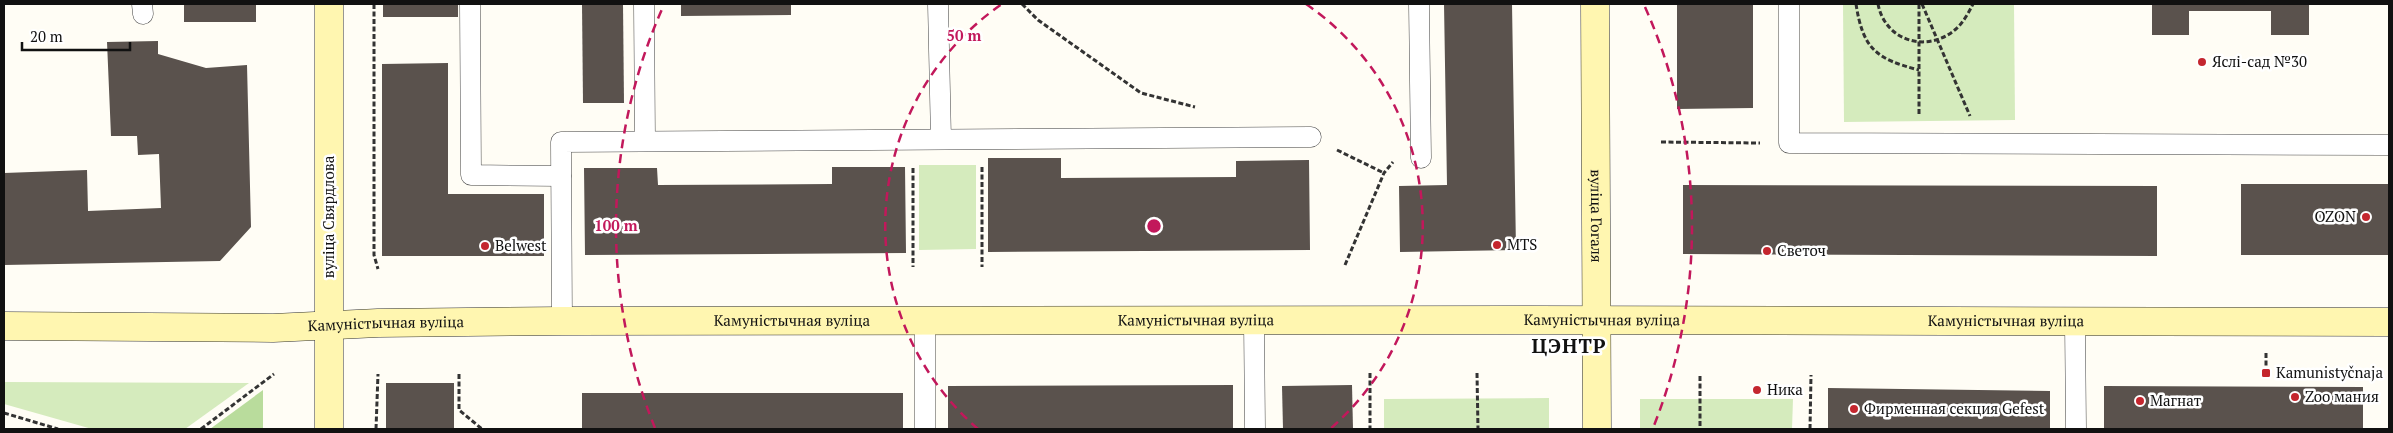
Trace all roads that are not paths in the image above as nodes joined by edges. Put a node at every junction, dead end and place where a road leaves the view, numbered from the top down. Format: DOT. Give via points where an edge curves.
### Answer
graph roads {
  1 [pos="329,4"];
  2 [pos="470,4"];
  3 [pos="644,4"];
  4 [pos="938,4"];
  5 [pos="1419,4"];
  6 [pos="1595,4"];
  7 [pos="1789,4"];
  8 [pos="1311,137"];
  9 [pos="941,139"];
  10 [pos="645,141"];
  11 [pos="2389,145"];
  12 [pos="1421,158"];
  13 [pos="561,176"];
  14 [pos="1254,321"];
  15 [pos="1597,321"];
  16 [pos="562,322"];
  17 [pos="925,322"];
  18 [pos="2075,322"];
  19 [pos="2389,322"];
  20 [pos="4,326"];
  21 [pos="329,326"];
  22 [pos="329,429"];
  23 [pos="925,429"];
  24 [pos="1255,429"];
  25 [pos="1596,429"];
  26 [pos="2076,429"];
  1 -- 21 [label="main road, вуліца Свярдлова"];
  2 -- 13 [label="lane" via="471,175"];
  3 -- 10 [label="lane"];
  4 -- 9 [label="lane"];
  5 -- 12 [label="lane"];
  6 -- 15 [label="main road, вуліца Гогаля"];
  7 -- 11 [label="lane" via="1788,143"];
  8 -- 9 [label="lane"];
  9 -- 10 [label="lane"];
  10 -- 13 [label="lane" via="561,142"];
  13 -- 16 [label="lane"];
  14 -- 15 [label="main road, Камуністычная вуліца"];
  14 -- 17 [label="main road, Камуністычная вуліца"];
  14 -- 24 [label="lane"];
  15 -- 18 [label="main road, Камуністычная вуліца"];
  15 -- 25 [label="main road, вуліца Гогаля"];
  16 -- 17 [label="main road, Камуністычная вуліца"];
  16 -- 21 [label="main road, Камуністычная вуліца"];
  17 -- 23 [label="lane"];
  18 -- 19 [label="main road, Камуністычная вуліца"];
  18 -- 26 [label="lane"];
  20 -- 21 [label="main road, Камуністычная вуліца"];
  21 -- 22 [label="main road, вуліца Свярдлова"];
}
